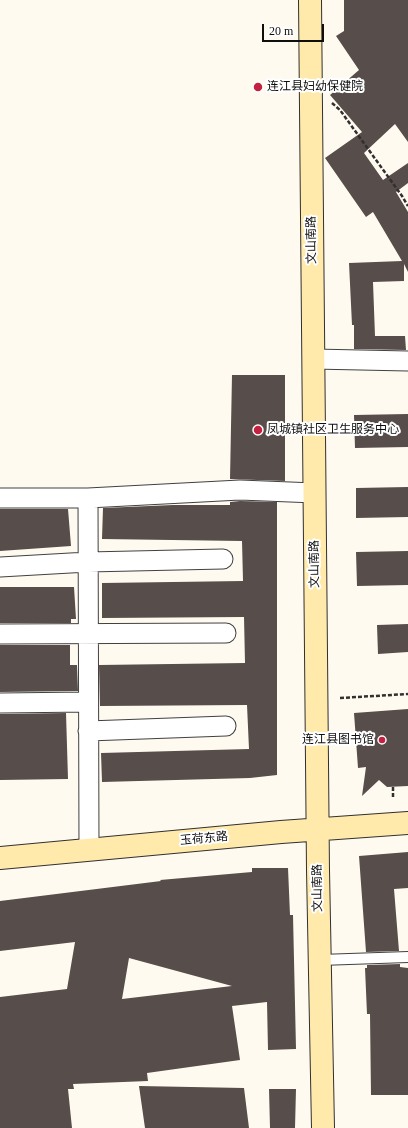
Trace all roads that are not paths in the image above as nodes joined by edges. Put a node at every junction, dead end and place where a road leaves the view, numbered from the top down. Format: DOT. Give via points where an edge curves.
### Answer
graph roads {
  1 [pos="306,5"];
  2 [pos="313,359"];
  3 [pos="408,361"];
  4 [pos="315,493"];
  5 [pos="0,498"];
  6 [pos="88,498"];
  7 [pos="223,559"];
  8 [pos="88,562"];
  9 [pos="0,567"];
  10 [pos="88,633"];
  11 [pos="226,633"];
  12 [pos="0,634"];
  13 [pos="88,702"];
  14 [pos="0,703"];
  15 [pos="226,726"];
  16 [pos="88,731"];
  17 [pos="408,823"];
  18 [pos="318,830"];
  19 [pos="89,850"];
  20 [pos="0,858"];
  21 [pos="408,958"];
  22 [pos="320,960"];
  23 [pos="323,1128"];
  1 -- 2 [label="main road, 文山南路" via="311,83"];
  2 -- 3 [label="street"];
  2 -- 4 [label="main road, 文山南路"];
  4 -- 6 [label="street" via="240,490"];
  4 -- 18 [label="main road, 文山南路"];
  5 -- 6 [label="street"];
  6 -- 8 [label="street"];
  7 -- 8 [label="street"];
  8 -- 9 [label="street"];
  8 -- 10 [label="street"];
  10 -- 11 [label="street"];
  10 -- 12 [label="street"];
  10 -- 13 [label="street"];
  13 -- 14 [label="street"];
  13 -- 16 [label="street"];
  15 -- 16 [label="street"];
  16 -- 19 [label="street"];
  17 -- 18 [label="main road, 玉荷东路"];
  18 -- 19 [label="main road, 玉荷东路"];
  18 -- 22 [label="main road, 文山南路"];
  19 -- 20 [label="main road, 玉荷东路"];
  21 -- 22 [label="lane"];
  22 -- 23 [label="main road, 文山南路"];
}
